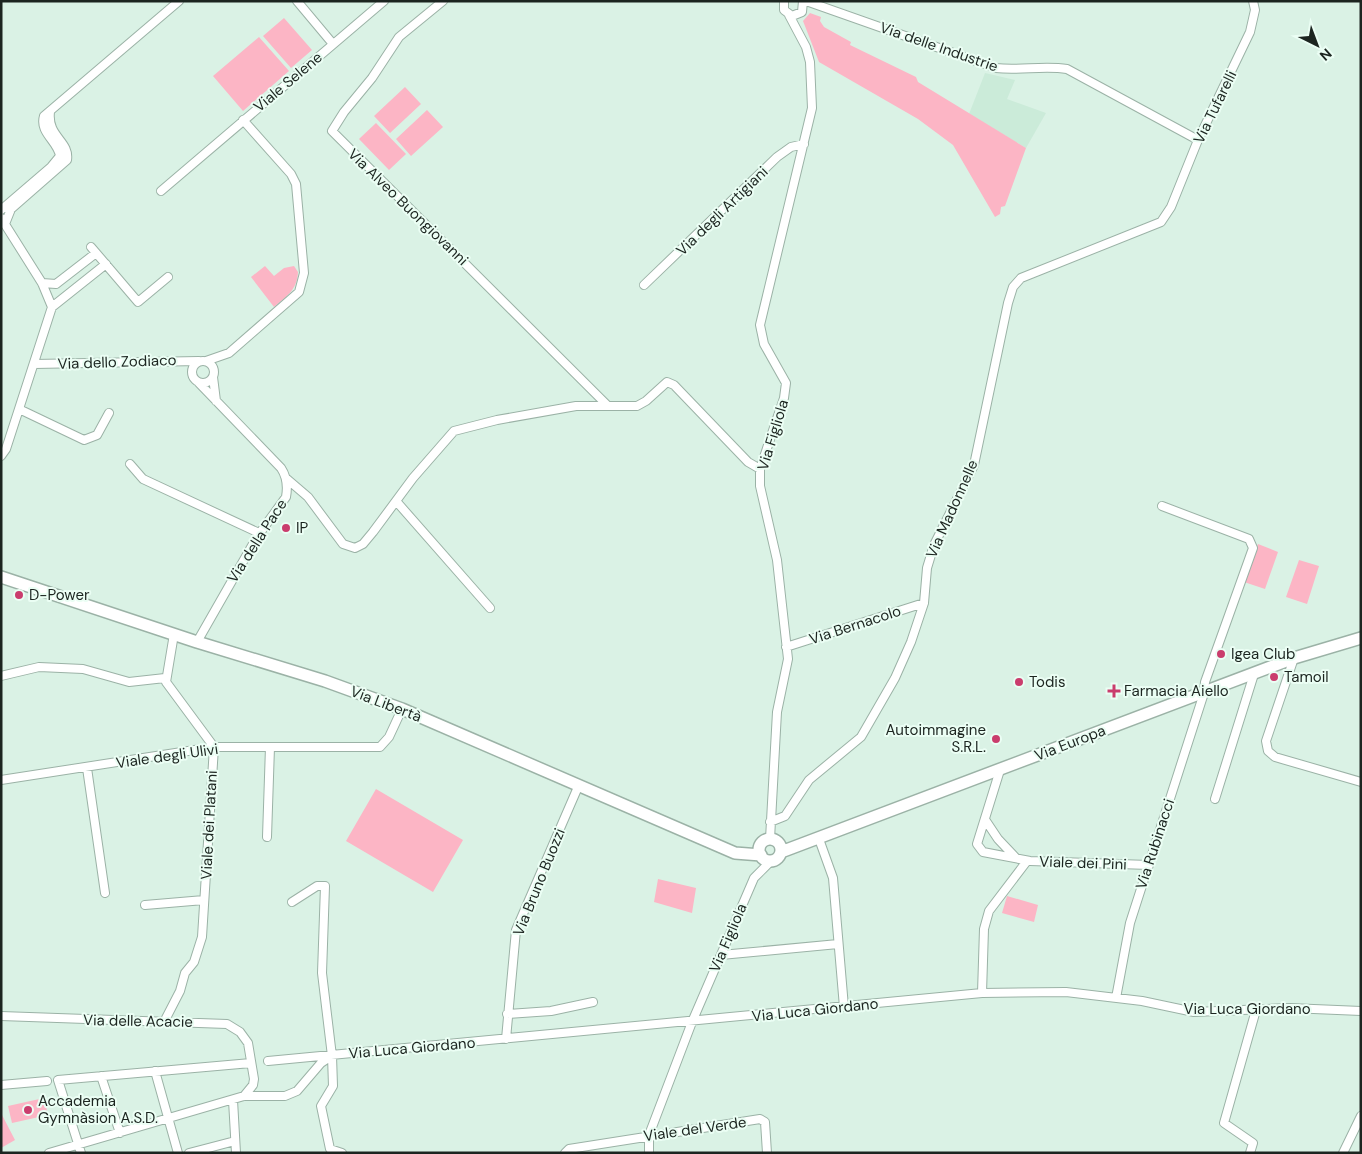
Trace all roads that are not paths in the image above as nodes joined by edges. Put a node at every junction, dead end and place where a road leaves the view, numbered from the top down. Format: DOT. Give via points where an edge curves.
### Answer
graph roads {
  1 [pos="179,1"];
  2 [pos="298,1"];
  3 [pos="384,1"];
  4 [pos="443,1"];
  5 [pos="1253,1"];
  6 [pos="783,3"];
  7 [pos="803,6"];
  8 [pos="789,15"];
  9 [pos="797,27"];
  10 [pos="333,44"];
  11 [pos="50,112"];
  12 [pos="244,120"];
  13 [pos="1198,140"];
  14 [pos="804,144"];
  15 [pos="160,191"];
  16 [pos="1,210"];
  17 [pos="1168,212"];
  18 [pos="3,221"];
  19 [pos="106,264"];
  20 [pos="66,276"];
  21 [pos="168,277"];
  22 [pos="42,283"];
  23 [pos="644,285"];
  24 [pos="72,289"];
  25 [pos="52,308"];
  26 [pos="229,353"];
  27 [pos="174,361"];
  28 [pos="203,361"];
  29 [pos="34,364"];
  30 [pos="214,374"];
  31 [pos="192,375"];
  32 [pos="199,383"];
  33 [pos="216,401"];
  34 [pos="606,405"];
  35 [pos="19,410"];
  36 [pos="109,413"];
  37 [pos="1,456"];
  38 [pos="130,464"];
  39 [pos="760,469"];
  40 [pos="287,480"];
  41 [pos="396,501"];
  42 [pos="1162,506"];
  43 [pos="259,533"];
  44 [pos="1,577"];
  45 [pos="924,603"];
  46 [pos="490,608"];
  47 [pos="174,634"];
  48 [pos="1361,638"];
  49 [pos="197,642"];
  50 [pos="786,647"];
  51 [pos="1294,658"];
  52 [pos="1254,674"];
  53 [pos="1,676"];
  54 [pos="165,678"];
  55 [pos="1204,693"];
  56 [pos="402,709"];
  57 [pos="214,747"];
  58 [pos="270,747"];
  59 [pos="88,768"];
  60 [pos="1000,770"];
  61 [pos="1,780"];
  62 [pos="1361,782"];
  63 [pos="578,787"];
  64 [pos="1215,799"];
  65 [pos="986,821"];
  66 [pos="770,822"];
  67 [pos="267,837"];
  68 [pos="770,839"];
  69 [pos="819,839"];
  70 [pos="781,852"];
  71 [pos="766,858"];
  72 [pos="1017,859"];
  73 [pos="1027,861"];
  74 [pos="1149,865"];
  75 [pos="105,893"];
  76 [pos="204,900"];
  77 [pos="292,902"];
  78 [pos="145,905"];
  79 [pos="838,944"];
  80 [pos="721,955"];
  81 [pos="982,993"];
  82 [pos="1116,998"];
  83 [pos="593,1002"];
  84 [pos="844,1007"];
  85 [pos="1256,1010"];
  86 [pos="1361,1011"];
  87 [pos="507,1014"];
  88 [pos="1,1016"];
  89 [pos="164,1022"];
  90 [pos="692,1022"];
  91 [pos="506,1039"];
  92 [pos="332,1056"];
  93 [pos="268,1061"];
  94 [pos="251,1063"];
  95 [pos="155,1071"];
  96 [pos="101,1076"];
  97 [pos="254,1079"];
  98 [pos="47,1081"];
  99 [pos="1,1086"];
  100 [pos="244,1096"];
  101 [pos="269,1096"];
  102 [pos="233,1100"];
  103 [pos="1361,1116"];
  104 [pos="168,1119"];
  105 [pos="120,1133"];
  106 [pos="649,1136"];
  107 [pos="235,1140"];
  108 [pos="78,1144"];
  109 [pos="567,1151"];
  110 [pos="49,1153"];
  111 [pos="81,1153"];
  112 [pos="178,1153"];
  113 [pos="189,1153"];
  114 [pos="236,1153"];
  115 [pos="342,1153"];
  116 [pos="561,1153"];
  117 [pos="650,1153"];
  118 [pos="767,1153"];
  119 [pos="1250,1153"];
  120 [pos="1343,1153"];
  1 -- 11 [label="street"];
  2 -- 10 [label="street"];
  3 -- 10 [label="street, Viale Selene"];
  4 -- 34 [label="street, Via Alveo Buongiovanni" via="400,37 332,131"];
  5 -- 13 [label="street, Via Tufarelli" via="1255,10 1250,32"];
  6 -- 8 [label="street"];
  7 -- 8 [label="street"];
  7 -- 9 [label="street"];
  7 -- 13 [label="street, Via delle Industrie" via="814,6 918,39 996,68 1050,67 1067,70"];
  8 -- 9 [label="street, Via Figliola"];
  9 -- 14 [label="street, Via Figliola" via="810,62 812,86 812,108"];
  10 -- 12 [label="street, Viale Selene"];
  11 -- 16 [label="street" via="44,116 43,126 59,151 58,161"];
  11 -- 18 [label="street" via="50,128 67,151 67,160 11,209"];
  12 -- 15 [label="street, Viale Selene"];
  12 -- 26 [label="street, Via dello Zodiaco" via="296,184 303,280 295,297"];
  13 -- 17 [label="street, Via Tufarelli"];
  14 -- 23 [label="street, Via degli Artigiani" via="791,147 777,157"];
  14 -- 39 [label="street, Via Figliola" via="760,326 764,344 786,382 784,398"];
  17 -- 45 [label="street, Via Madonnelle" via="1161,222 1020,278 1013,287 974,465 934,545 927,568"];
  18 -- 22 [label="street"];
  19 -- 20 [label="street" via="94,250"];
  19 -- 21 [label="street" via="138,302"];
  19 -- 24 [label="street"];
  20 -- 22 [label="street" via="56,284"];
  20 -- 24 [label="street" via="75,282"];
  22 -- 25 [label="street"];
  24 -- 25 [label="street"];
  25 -- 29 [label="street"];
  26 -- 28 [label="street, Via dello Zodiaco"];
  26 -- 30 [label="street"];
  27 -- 28 [label="street, Via dello Zodiaco"];
  27 -- 29 [label="street, Via dello Zodiaco"];
  27 -- 31 [label="street, Via della Pace"];
  28 -- 30 [label="street" via="212,365"];
  28 -- 31 [label="street" via="194,365"];
  29 -- 35 [label="street"];
  30 -- 32 [label="street" via="209,382"];
  30 -- 33 [label="street"];
  31 -- 32 [label="street, Via della Pace"];
  32 -- 33 [label="street, Via della Pace"];
  33 -- 40 [label="street, Via della Pace" via="281,468"];
  34 -- 39 [label="street" via="640,404 670,382 748,462"];
  34 -- 41 [label="street" via="554,409 459,429 442,443"];
  35 -- 36 [label="street" via="84,440 97,435"];
  35 -- 37 [label="street"];
  38 -- 43 [label="street" via="143,480"];
  39 -- 50 [label="street, Via Figliola" via="760,486 777,560"];
  40 -- 41 [label="street" via="308,497 349,548 363,544"];
  40 -- 43 [label="street, Via della Pace" via="286,497"];
  41 -- 46 [label="street"];
  42 -- 55 [label="street, Via Rubinacci" via="1252,542 1250,557 1219,640"];
  43 -- 49 [label="street, Via della Pace"];
  44 -- 47 [label="street, Via Libertà"];
  45 -- 50 [label="street, Via Bernacolo"];
  45 -- 66 [label="street, Via Madonnelle" via="895,678 861,737 809,780 785,816"];
  47 -- 49 [label="street, Via Libertà"];
  47 -- 54 [label="street"];
  48 -- 51 [label="street, Via Europa"];
  49 -- 56 [label="street, Via Libertà" via="325,681"];
  50 -- 66 [label="street, Via Figliola" via="788,660 777,712"];
  51 -- 52 [label="street, Via Europa"];
  51 -- 62 [label="street" via="1266,741 1268,751 1275,757"];
  52 -- 55 [label="street, Via Europa"];
  52 -- 64 [label="street"];
  53 -- 54 [label="street" via="39,667 83,669 129,682"];
  54 -- 57 [label="street"];
  55 -- 60 [label="street, Via Europa"];
  55 -- 74 [label="street, Via Rubinacci"];
  56 -- 58 [label="street, Viale degli Ulivi" via="389,737 380,747"];
  56 -- 63 [label="street, Via Libertà"];
  57 -- 58 [label="street, Viale degli Ulivi"];
  57 -- 59 [label="street, Viale degli Ulivi"];
  57 -- 76 [label="street, Viale dei Platani"];
  58 -- 67 [label="street"];
  59 -- 61 [label="street, Viale degli Ulivi"];
  59 -- 75 [label="street"];
  60 -- 65 [label="street, Viale dei Pini"];
  60 -- 69 [label="street, Via Europa"];
  63 -- 71 [label="street, Via Libertà" via="735,853"];
  63 -- 87 [label="street, Via Bruno Buozzi" via="516,930"];
  65 -- 72 [label="street, Viale dei Pini"];
  65 -- 72 [label="street, Viale dei Pini" via="978,848"];
  66 -- 68 [label="street, Via Figliola"];
  68 -- 70 [label="street" via="778,843"];
  68 -- 71 [label="street" via="761,844"];
  69 -- 70 [label="street, Via Europa"];
  69 -- 79 [label="street" via="833,878"];
  70 -- 71 [label="street" via="777,858"];
  71 -- 80 [label="street, Via Figliola"];
  72 -- 73 [label="street, Viale dei Pini"];
  73 -- 74 [label="street, Viale dei Pini"];
  73 -- 81 [label="street" via="989,912 984,929"];
  74 -- 82 [label="street, Via Rubinacci" via="1130,922"];
  76 -- 78 [label="street"];
  76 -- 89 [label="street, Viale dei Platani" via="202,937 194,962 185,973"];
  77 -- 92 [label="street" via="317,886 325,886 322,973"];
  79 -- 80 [label="street"];
  79 -- 84 [label="street"];
  80 -- 90 [label="street, Via Figliola"];
  81 -- 82 [label="street, Via Luca Giordano" via="1066,992"];
  81 -- 84 [label="street, Via Luca Giordano"];
  82 -- 85 [label="street, Via Luca Giordano" via="1194,1012"];
  83 -- 87 [label="street"];
  84 -- 90 [label="street, Via Luca Giordano"];
  85 -- 86 [label="street, Via Luca Giordano" via="1328,1008"];
  85 -- 119 [label="street" via="1224,1123 1253,1143"];
  87 -- 91 [label="street, Via Bruno Buozzi"];
  88 -- 89 [label="street, Via delle Acacie"];
  89 -- 94 [label="street, Via delle Acacie" via="227,1024 244,1037"];
  90 -- 91 [label="street, Via Luca Giordano"];
  90 -- 106 [label="street, Via Figliola"];
  91 -- 92 [label="street, Via Luca Giordano"];
  92 -- 93 [label="street, Via Luca Giordano"];
  92 -- 101 [label="street" via="321,1062 292,1094"];
  92 -- 115 [label="street" via="333,1086 321,1106 330,1149"];
  94 -- 95 [label="street"];
  94 -- 97 [label="street, Via delle Acacie"];
  95 -- 96 [label="street"];
  95 -- 104 [label="street"];
  96 -- 105 [label="street"];
  96 -- 108 [label="street" via="58,1080"];
  97 -- 100 [label="street"];
  97 -- 101 [label="street" via="259,1089"];
  98 -- 99 [label="street"];
  100 -- 101 [label="street"];
  100 -- 102 [label="street"];
  102 -- 104 [label="street"];
  102 -- 107 [label="street"];
  103 -- 120 [label="street"];
  104 -- 105 [label="street"];
  104 -- 112 [label="street"];
  105 -- 108 [label="street"];
  106 -- 109 [label="street, Viale del Verde"];
  106 -- 117 [label="street"];
  106 -- 118 [label="street, Viale del Verde" via="763,1120"];
  107 -- 113 [label="street"];
  107 -- 114 [label="street"];
  108 -- 110 [label="street"];
  108 -- 111 [label="street"];
  109 -- 116 [label="street, Viale del Verde"];
}
